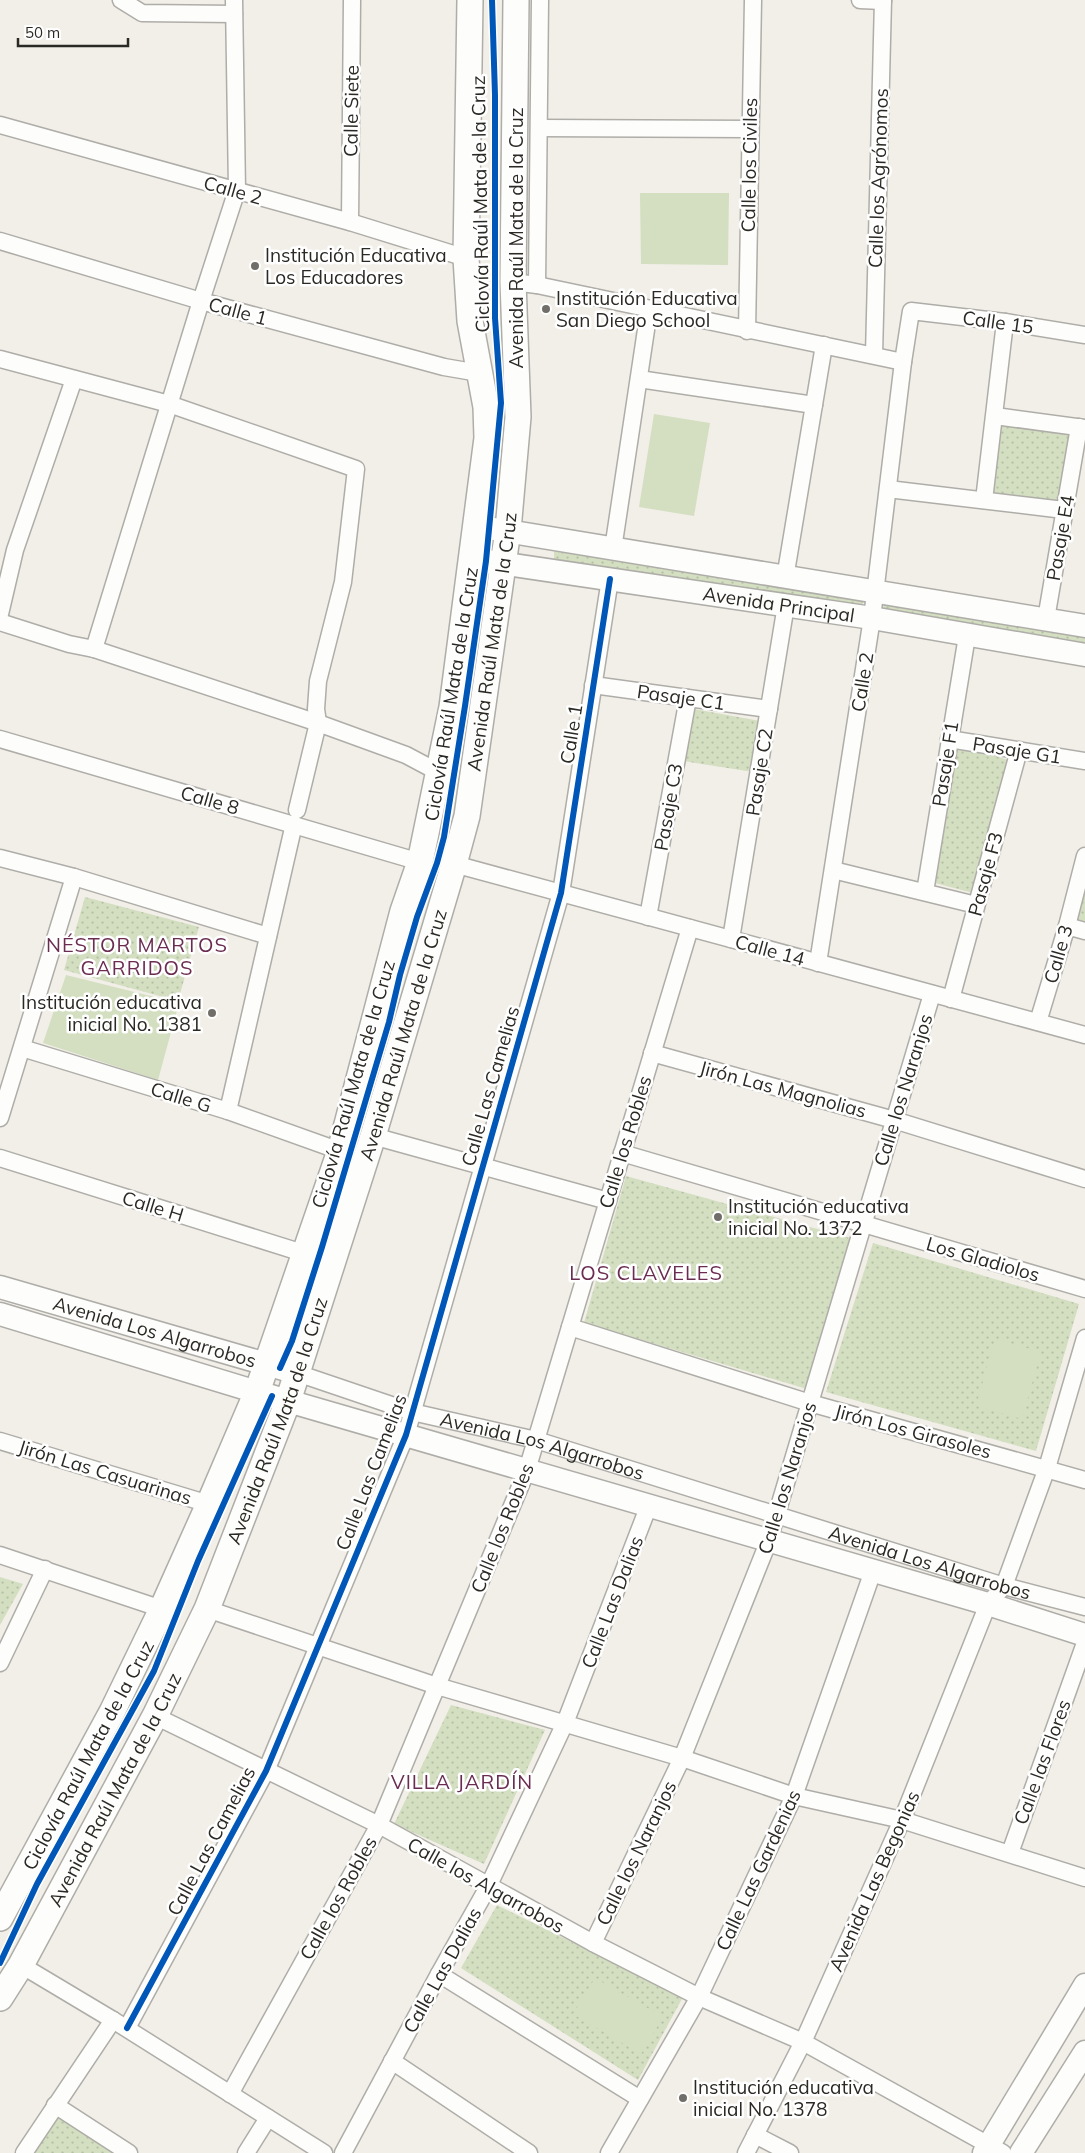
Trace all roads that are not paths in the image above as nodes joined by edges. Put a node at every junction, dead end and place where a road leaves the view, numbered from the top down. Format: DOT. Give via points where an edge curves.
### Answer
graph roads {
  1 [pos="121,0"];
  2 [pos="352,0"];
  3 [pos="470,0"];
  4 [pos="516,0"];
  5 [pos="540,0"];
  6 [pos="752,0"];
  7 [pos="860,0"];
  8 [pos="883,0"];
  9 [pos="234,7"];
  10 [pos="0,125"];
  11 [pos="540,128"];
  12 [pos="749,129"];
  13 [pos="236,190"];
  14 [pos="350,222"];
  15 [pos="0,241"];
  16 [pos="466,258"];
  17 [pos="525,284"];
  18 [pos="201,301"];
  19 [pos="649,310"];
  20 [pos="911,311"];
  21 [pos="1005,322"];
  22 [pos="747,331"];
  23 [pos="1085,335"];
  24 [pos="824,345"];
  25 [pos="874,355"];
  26 [pos="0,359"];
  27 [pos="903,362"];
  28 [pos="479,372"];
  29 [pos="74,379"];
  30 [pos="639,379"];
  31 [pos="169,404"];
  32 [pos="814,405"];
  33 [pos="995,416"];
  34 [pos="1082,428"];
  35 [pos="888,489"];
  36 [pos="984,500"];
  37 [pos="1064,510"];
  38 [pos="476,526"];
  39 [pos="508,530"];
  40 [pos="614,550"];
  41 [pos="472,560"];
  42 [pos="503,564"];
  43 [pos="785,578"];
  44 [pos="610,579"];
  45 [pos="875,591"];
  46 [pos="786,606"];
  47 [pos="0,614"];
  48 [pos="872,618"];
  49 [pos="1046,619"];
  50 [pos="0,622"];
  51 [pos="1085,626"];
  52 [pos="968,636"];
  53 [pos="94,649"];
  54 [pos="1085,655"];
  55 [pos="593,685"];
  56 [pos="688,698"];
  57 [pos="769,709"];
  58 [pos="318,722"];
  59 [pos="0,739"];
  60 [pos="949,739"];
  61 [pos="1019,750"];
  62 [pos="1085,761"];
  63 [pos="438,772"];
  64 [pos="296,817"];
  65 [pos="1085,856"];
  66 [pos="0,858"];
  67 [pos="420,862"];
  68 [pos="454,864"];
  69 [pos="833,870"];
  70 [pos="74,876"];
  71 [pos="925,892"];
  72 [pos="561,893"];
  73 [pos="976,905"];
  74 [pos="648,917"];
  75 [pos="1067,926"];
  76 [pos="690,928"];
  77 [pos="1085,931"];
  78 [pos="268,936"];
  79 [pos="732,939"];
  80 [pos="818,963"];
  81 [pos="932,994"];
  82 [pos="951,999"];
  83 [pos="1038,1022"];
  84 [pos="1085,1035"];
  85 [pos="22,1048"];
  86 [pos="652,1053"];
  87 [pos="228,1111"];
  88 [pos="0,1118"];
  89 [pos="894,1120"];
  90 [pos="373,1136"];
  91 [pos="340,1151"];
  92 [pos="622,1154"];
  93 [pos="0,1158"];
  94 [pos="483,1166"];
  95 [pos="1085,1179"];
  96 [pos="608,1201"];
  97 [pos="863,1224"];
  98 [pos="306,1254"];
  99 [pos="0,1287"];
  100 [pos="1085,1289"];
  101 [pos="0,1314"];
  102 [pos="570,1327"];
  103 [pos="1085,1338"];
  104 [pos="266,1364"];
  105 [pos="298,1373"];
  106 [pos="257,1392"];
  107 [pos="288,1401"];
  108 [pos="810,1402"];
  109 [pos="412,1412"];
  110 [pos="406,1435"];
  111 [pos="536,1440"];
  112 [pos="0,1441"];
  113 [pos="1047,1468"];
  114 [pos="527,1470"];
  115 [pos="1085,1480"];
  116 [pos="209,1504"];
  117 [pos="649,1505"];
  118 [pos="777,1515"];
  119 [pos="769,1540"];
  120 [pos="0,1555"];
  121 [pos="45,1569"];
  122 [pos="874,1570"];
  123 [pos="1004,1586"];
  124 [pos="988,1604"];
  125 [pos="1085,1607"];
  126 [pos="162,1609"];
  127 [pos="207,1609"];
  128 [pos="1085,1635"];
  129 [pos="1085,1643"];
  130 [pos="318,1646"];
  131 [pos="0,1663"];
  132 [pos="436,1686"];
  133 [pos="155,1716"];
  134 [pos="566,1722"];
  135 [pos="682,1758"];
  136 [pos="266,1771"];
  137 [pos="794,1796"];
  138 [pos="902,1820"];
  139 [pos="379,1825"];
  140 [pos="1010,1853"];
  141 [pos="1085,1878"];
  142 [pos="488,1887"];
  143 [pos="0,1918"];
  144 [pos="593,1943"];
  145 [pos="21,1965"];
  146 [pos="439,1974"];
  147 [pos="1085,1984"];
  148 [pos="699,1997"];
  149 [pos="0,1998"];
  150 [pos="120,2024"];
  151 [pos="803,2042"];
  152 [pos="1085,2052"];
  153 [pos="392,2061"];
  154 [pos="230,2094"];
  155 [pos="640,2099"];
  156 [pos="55,2105"];
  157 [pos="268,2118"];
  158 [pos="756,2135"];
  159 [pos="992,2150"];
  160 [pos="127,2152"];
  161 [pos="24,2153"];
  162 [pos="246,2153"];
  163 [pos="324,2153"];
  164 [pos="342,2153"];
  165 [pos="529,2153"];
  166 [pos="609,2153"];
  167 [pos="746,2153"];
  168 [pos="790,2153"];
  169 [pos="1021,2153"];
  1 -- 9 [label="street" via="142,13"];
  2 -- 14 [label="street, Calle Siete"];
  3 -- 16 [label="main road, Avenida Raúl Mata de la Cruz"];
  4 -- 17 [label="main road, Avenida Raúl Mata de la Cruz"];
  5 -- 11 [label="street"];
  6 -- 12 [label="street, Calle los Civiles"];
  7 -- 8 [label="street"];
  8 -- 25 [label="street, Calle los Agrónomos"];
  9 -- 13 [label="street"];
  10 -- 13 [label="street, Calle 2"];
  11 -- 12 [label="street"];
  11 -- 17 [label="street"];
  12 -- 22 [label="street, Calle los Civiles"];
  13 -- 14 [label="street, Calle 2"];
  13 -- 18 [label="street"];
  14 -- 16 [label="street, Calle 2"];
  15 -- 18 [label="street, Calle 1"];
  16 -- 28 [label="main road, Avenida Raúl Mata de la Cruz" via="471,331"];
  17 -- 19 [label="street"];
  17 -- 39 [label="main road, Avenida Raúl Mata de la Cruz"];
  18 -- 28 [label="street, Calle 1" via="444,367"];
  18 -- 31 [label="street"];
  19 -- 22 [label="street"];
  19 -- 30 [label="street"];
  20 -- 21 [label="street, Calle 15"];
  20 -- 27 [label="street, Calle 2"];
  21 -- 23 [label="street, Calle 15"];
  21 -- 33 [label="street"];
  22 -- 24 [label="street"];
  24 -- 25 [label="street"];
  24 -- 32 [label="street"];
  25 -- 27 [label="street"];
  26 -- 29 [label="street"];
  27 -- 35 [label="street, Calle 2"];
  28 -- 38 [label="main road, Avenida Raúl Mata de la Cruz" via="486,407 487,438"];
  29 -- 31 [label="street"];
  29 -- 47 [label="street" via="15,550"];
  30 -- 32 [label="street"];
  30 -- 40 [label="street"];
  31 -- 53 [label="street"];
  31 -- 58 [label="street" via="356,469 343,582 318,681"];
  32 -- 43 [label="street"];
  33 -- 34 [label="street"];
  33 -- 36 [label="street"];
  34 -- 37 [label="street, Pasaje E4"];
  35 -- 36 [label="street"];
  35 -- 45 [label="street, Calle 2"];
  36 -- 37 [label="street"];
  37 -- 49 [label="street, Pasaje E4"];
  38 -- 39 [label="street, Avenida Principal"];
  38 -- 41 [label="main road, Avenida Raúl Mata de la Cruz"];
  39 -- 40 [label="street, Avenida Principal"];
  39 -- 42 [label="main road, Avenida Raúl Mata de la Cruz"];
  40 -- 43 [label="street, Avenida Principal"];
  41 -- 42 [label="street, Avenida Principal"];
  41 -- 63 [label="main road, Avenida Raúl Mata de la Cruz" via="452,707"];
  42 -- 44 [label="street, Avenida Principal"];
  42 -- 68 [label="main road, Avenida Raúl Mata de la Cruz" via="466,816"];
  43 -- 45 [label="street, Avenida Principal"];
  44 -- 46 [label="street, Avenida Principal"];
  44 -- 55 [label="street, Calle 1"];
  45 -- 48 [label="street, Calle 2"];
  45 -- 49 [label="street, Avenida Principal"];
  46 -- 48 [label="street, Avenida Principal"];
  46 -- 57 [label="street, Pasaje C2"];
  48 -- 52 [label="street, Avenida Principal"];
  48 -- 69 [label="street, Calle 2"];
  49 -- 51 [label="street, Avenida Principal"];
  50 -- 53 [label="street"];
  52 -- 54 [label="street, Avenida Principal"];
  52 -- 60 [label="street, Pasaje F1"];
  53 -- 58 [label="street"];
  55 -- 56 [label="street, Pasaje C1"];
  55 -- 72 [label="street, Calle 1"];
  56 -- 57 [label="street, Pasaje C1"];
  56 -- 74 [label="street, Pasaje C3"];
  57 -- 79 [label="street, Pasaje C2"];
  58 -- 63 [label="street" via="406,755"];
  58 -- 64 [label="street"];
  59 -- 64 [label="street, Calle 8"];
  60 -- 61 [label="street, Pasaje G1"];
  60 -- 71 [label="street, Pasaje F1"];
  61 -- 62 [label="street, Pasaje G1"];
  61 -- 73 [label="street, Pasaje F3"];
  63 -- 67 [label="main road, Avenida Raúl Mata de la Cruz"];
  64 -- 67 [label="street, Calle 8"];
  64 -- 78 [label="street"];
  65 -- 75 [label="street, Calle 3"];
  66 -- 70 [label="street"];
  67 -- 91 [label="main road, Avenida Raúl Mata de la Cruz" via="403,912"];
  68 -- 72 [label="street, Calle 14"];
  68 -- 90 [label="main road, Avenida Raúl Mata de la Cruz"];
  69 -- 71 [label="street"];
  69 -- 80 [label="street, Calle 2"];
  70 -- 78 [label="street"];
  70 -- 85 [label="street"];
  71 -- 73 [label="street"];
  72 -- 74 [label="street, Calle 14"];
  72 -- 94 [label="street, Calle Las Camelias"];
  73 -- 82 [label="street, Pasaje F3"];
  74 -- 76 [label="street, Calle 14"];
  75 -- 77 [label="street"];
  75 -- 83 [label="street, Calle 3"];
  76 -- 79 [label="street, Calle 14"];
  76 -- 86 [label="street, Calle los Robles"];
  78 -- 87 [label="street"];
  79 -- 80 [label="street, Calle 14"];
  80 -- 81 [label="street, Calle 14"];
  81 -- 82 [label="street, Calle 14"];
  81 -- 89 [label="street, Calle los Naranjos"];
  82 -- 83 [label="street, Calle 14"];
  83 -- 84 [label="street, Calle 14"];
  85 -- 87 [label="street, Calle G"];
  85 -- 88 [label="street"];
  86 -- 89 [label="street, Jirón Las Magnolias"];
  86 -- 92 [label="street, Calle los Robles"];
  87 -- 91 [label="street, Calle G"];
  89 -- 95 [label="street, Jirón Las Magnolias"];
  89 -- 97 [label="street, Calle los Naranjos"];
  90 -- 94 [label="street"];
  90 -- 105 [label="main road, Avenida Raúl Mata de la Cruz"];
  91 -- 98 [label="main road, Avenida Raúl Mata de la Cruz"];
  92 -- 96 [label="street, Calle los Robles"];
  92 -- 97 [label="street, Los Gladiolos"];
  93 -- 98 [label="street, Calle H"];
  94 -- 96 [label="street"];
  94 -- 109 [label="street, Calle Las Camelias"];
  96 -- 102 [label="street, Calle los Robles"];
  97 -- 100 [label="street, Los Gladiolos"];
  97 -- 108 [label="street, Calle los Naranjos"];
  98 -- 104 [label="main road, Avenida Raúl Mata de la Cruz"];
  99 -- 104 [label="street, Avenida Los Algarrobos"];
  101 -- 106 [label="street, Avenida Los Algarrobos"];
  102 -- 108 [label="street, Jirón Los Girasoles"];
  102 -- 111 [label="street, Calle los Robles"];
  103 -- 113 [label="street"];
  104 -- 105 [label="street, Avenida Los Algarrobos"];
  104 -- 106 [label="main road, Avenida Raúl Mata de la Cruz"];
  105 -- 107 [label="main road, Avenida Raúl Mata de la Cruz"];
  105 -- 109 [label="street, Avenida Los Algarrobos"];
  106 -- 107 [label="street, Avenida Los Algarrobos"];
  106 -- 116 [label="main road, Avenida Raúl Mata de la Cruz"];
  107 -- 110 [label="street, Avenida Los Algarrobos"];
  107 -- 127 [label="main road, Avenida Raúl Mata de la Cruz"];
  108 -- 113 [label="street, Jirón Los Girasoles"];
  108 -- 118 [label="street, Calle los Naranjos"];
  109 -- 110 [label="street, Calle Las Camelias"];
  109 -- 111 [label="street, Avenida Los Algarrobos"];
  110 -- 114 [label="street, Avenida Los Algarrobos"];
  110 -- 130 [label="street, Calle Las Camelias"];
  111 -- 114 [label="street, Calle los Robles"];
  111 -- 118 [label="street, Avenida Los Algarrobos"];
  112 -- 116 [label="street, Jirón Las Casuarinas"];
  113 -- 115 [label="street, Jirón Los Girasoles"];
  113 -- 123 [label="street"];
  114 -- 117 [label="street, Avenida Los Algarrobos"];
  114 -- 132 [label="street, Calle los Robles"];
  116 -- 126 [label="main road, Avenida Raúl Mata de la Cruz"];
  117 -- 119 [label="street, Avenida Los Algarrobos"];
  117 -- 134 [label="street, Calle Las Dalias"];
  118 -- 119 [label="street, Calle los Naranjos"];
  118 -- 123 [label="street, Avenida Los Algarrobos"];
  119 -- 122 [label="street, Avenida Los Algarrobos"];
  119 -- 135 [label="street, Calle los Naranjos"];
  120 -- 121 [label="street"];
  121 -- 126 [label="street"];
  121 -- 131 [label="street"];
  122 -- 124 [label="street, Avenida Los Algarrobos"];
  122 -- 137 [label="street, Calle Las Gardenias"];
  123 -- 124 [label="street"];
  123 -- 125 [label="street, Avenida Los Algarrobos"];
  124 -- 128 [label="street, Avenida Los Algarrobos"];
  124 -- 138 [label="street, Avenida Las Begonias"];
  126 -- 143 [label="main road, Avenida Raúl Mata de la Cruz" via="112,1712"];
  127 -- 130 [label="street"];
  127 -- 133 [label="main road, Avenida Raúl Mata de la Cruz"];
  129 -- 140 [label="street, Calle las Flores"];
  130 -- 132 [label="street"];
  130 -- 136 [label="street, Calle Las Camelias"];
  132 -- 134 [label="street"];
  132 -- 139 [label="street, Calle los Robles"];
  133 -- 136 [label="street, Calle los Algarrobos"];
  133 -- 145 [label="main road, Avenida Raúl Mata de la Cruz"];
  134 -- 135 [label="street"];
  134 -- 142 [label="street, Calle Las Dalias"];
  135 -- 137 [label="street"];
  135 -- 144 [label="street, Calle los Naranjos"];
  136 -- 139 [label="street, Calle los Algarrobos"];
  136 -- 150 [label="street, Calle Las Camelias"];
  137 -- 138 [label="street"];
  137 -- 148 [label="street, Calle Las Gardenias"];
  138 -- 140 [label="street"];
  138 -- 151 [label="street, Avenida Las Begonias"];
  139 -- 142 [label="street, Calle los Algarrobos"];
  139 -- 154 [label="street, Calle los Robles"];
  140 -- 141 [label="street"];
  142 -- 144 [label="street, Calle los Algarrobos"];
  142 -- 146 [label="street, Calle Las Dalias"];
  144 -- 148 [label="street, Calle los Algarrobos"];
  145 -- 149 [label="main road, Avenida Raúl Mata de la Cruz"];
  145 -- 150 [label="street"];
  146 -- 153 [label="street, Calle Las Dalias"];
  146 -- 155 [label="street"];
  147 -- 159 [label="street"];
  148 -- 151 [label="street, Calle los Algarrobos"];
  148 -- 155 [label="street, Calle Las Gardenias"];
  150 -- 154 [label="street"];
  150 -- 156 [label="street, Calle Las Camelias"];
  151 -- 158 [label="street, Avenida Las Begonias"];
  151 -- 159 [label="street, Calle los Algarrobos"];
  152 -- 169 [label="street"];
  153 -- 164 [label="street, Calle Las Dalias"];
  153 -- 165 [label="street"];
  154 -- 157 [label="street"];
  155 -- 166 [label="street, Calle Las Gardenias"];
  156 -- 160 [label="street"];
  156 -- 161 [label="street, Calle Las Camelias"];
  157 -- 162 [label="street"];
  157 -- 163 [label="street"];
  158 -- 167 [label="street, Avenida Las Begonias"];
  158 -- 168 [label="street"];
}
